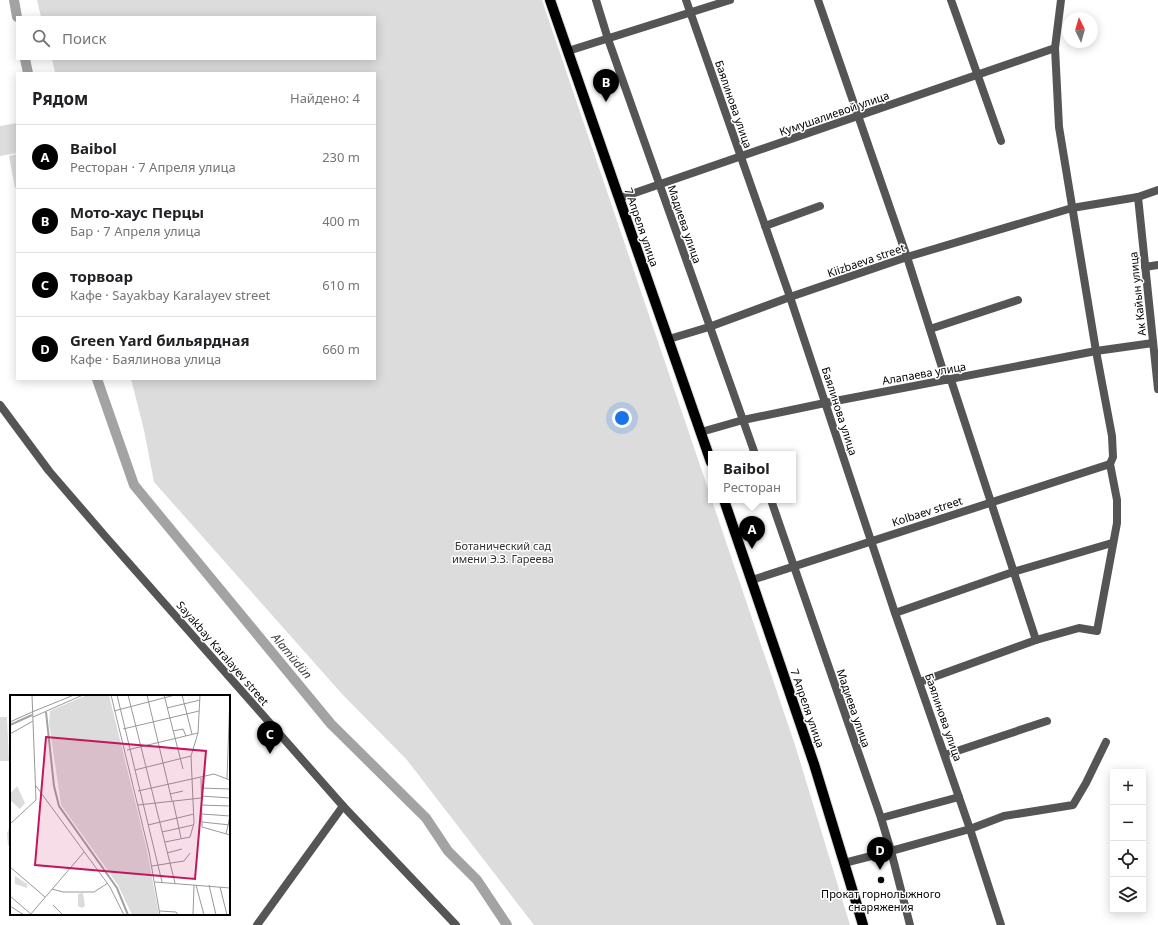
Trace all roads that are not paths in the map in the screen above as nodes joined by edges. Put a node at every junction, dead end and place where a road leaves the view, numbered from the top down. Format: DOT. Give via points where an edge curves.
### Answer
graph roads {
  1 [pos="550,0"];
  2 [pos="596,0"];
  3 [pos="686,0"];
  4 [pos="730,0"];
  5 [pos="818,0"];
  6 [pos="951,0"];
  7 [pos="1061,0"];
  8 [pos="691,13"];
  9 [pos="608,39"];
  10 [pos="1055,48"];
  11 [pos="568,51"];
  12 [pos="977,74"];
  13 [pos="859,116"];
  14 [pos="1002,141"];
  15 [pos="740,157"];
  16 [pos="660,185"];
  17 [pos="1158,190"];
  18 [pos="1138,197"];
  19 [pos="620,198"];
  20 [pos="820,206"];
  21 [pos="1072,208"];
  22 [pos="765,226"];
  23 [pos="907,257"];
  24 [pos="1158,265"];
  25 [pos="1145,267"];
  26 [pos="790,297"];
  27 [pos="1018,300"];
  28 [pos="710,327"];
  29 [pos="930,329"];
  30 [pos="1155,330"];
  31 [pos="669,339"];
  32 [pos="1153,343"];
  33 [pos="1096,352"];
  34 [pos="949,380"];
  35 [pos="1158,389"];
  36 [pos="825,403"];
  37 [pos="0,405"];
  38 [pos="743,420"];
  39 [pos="701,432"];
  40 [pos="754,451"];
  41 [pos="708,453"];
  42 [pos="1110,464"];
  43 [pos="991,502"];
  44 [pos="725,503"];
  45 [pos="772,503"];
  46 [pos="871,540"];
  47 [pos="1112,543"];
  48 [pos="794,567"];
  49 [pos="1013,572"];
  50 [pos="752,580"];
  51 [pos="895,613"];
  52 [pos="1036,640"];
  53 [pos="920,682"];
  54 [pos="1047,720"];
  55 [pos="1106,742"];
  56 [pos="945,755"];
  57 [pos="959,797"];
  58 [pos="343,806"];
  59 [pos="881,818"];
  60 [pos="970,829"];
  61 [pos="891,851"];
  62 [pos="844,863"];
  63 [pos="257,925"];
  64 [pos="456,925"];
  65 [pos="863,925"];
  66 [pos="910,925"];
  67 [pos="1001,925"];
  1 -- 11 [label="main road, 7 Апреля улица"];
  2 -- 9 [label="street, Мадиева улица"];
  3 -- 8 [label="street, Баялинова улица"];
  4 -- 8 [label="street"];
  5 -- 13 [label="street"];
  6 -- 12 [label="street"];
  7 -- 10 [label="street"];
  8 -- 9 [label="street"];
  8 -- 15 [label="street, Баялинова улица"];
  9 -- 11 [label="street"];
  9 -- 16 [label="street, Мадиева улица"];
  10 -- 12 [label="street, Кумушалиевой улица"];
  10 -- 21 [label="street" via="1059,127"];
  11 -- 19 [label="main road, 7 Апреля улица"];
  12 -- 13 [label="street, Кумушалиевой улица"];
  12 -- 14 [label="street"];
  13 -- 15 [label="street, Кумушалиевой улица"];
  13 -- 23 [label="street"];
  15 -- 16 [label="street, Кумушалиевой улица"];
  15 -- 22 [label="street, Баялинова улица"];
  16 -- 19 [label="street, Кумушалиевой улица"];
  16 -- 28 [label="street, Мадиева улица"];
  17 -- 18 [label="street, Kiizbaeva street"];
  18 -- 21 [label="street, Kiizbaeva street"];
  18 -- 25 [label="street, Ак Кайын улица"];
  19 -- 31 [label="main road, 7 Апреля улица"];
  20 -- 22 [label="street"];
  21 -- 23 [label="street, Kiizbaeva street"];
  21 -- 33 [label="street"];
  22 -- 26 [label="street, Баялинова улица"];
  23 -- 26 [label="street, Kiizbaeva street"];
  23 -- 29 [label="street"];
  24 -- 25 [label="street"];
  25 -- 30 [label="street, Ак Кайын улица"];
  26 -- 28 [label="street, Kiizbaeva street"];
  26 -- 36 [label="street, Баялинова улица"];
  27 -- 29 [label="street"];
  28 -- 31 [label="street, Kiizbaeva street"];
  28 -- 38 [label="street, Мадиева улица"];
  29 -- 34 [label="street"];
  30 -- 32 [label="street, Ак Кайын улица"];
  31 -- 39 [label="main road, 7 Апреля улица"];
  32 -- 33 [label="street, Алапаева улица"];
  32 -- 35 [label="street, Ак Кайын улица"];
  33 -- 34 [label="street, Алапаева улица"];
  33 -- 42 [label="street" via="1112,436 1113,457"];
  34 -- 36 [label="street, Алапаева улица"];
  34 -- 43 [label="street"];
  36 -- 38 [label="street, Алапаева улица"];
  36 -- 46 [label="street, Баялинова улица"];
  37 -- 58 [label="street, Sayakbay Karalayev street" via="49,471"];
  38 -- 39 [label="street, Алапаева улица"];
  38 -- 40 [label="street, Мадиева улица"];
  39 -- 41 [label="main road, 7 Апреля улица"];
  42 -- 43 [label="street, Kolbaev street"];
  42 -- 47 [label="street" via="1117,524"];
  43 -- 46 [label="street, Kolbaev street"];
  43 -- 49 [label="street"];
  44 -- 50 [label="main road, 7 Апреля улица"];
  45 -- 48 [label="street, Мадиева улица"];
  46 -- 48 [label="street, Kolbaev street"];
  46 -- 51 [label="street, Баялинова улица"];
  47 -- 49 [label="street"];
  47 -- 52 [label="street" via="1097,631 1079,628"];
  48 -- 50 [label="street, Kolbaev street"];
  48 -- 59 [label="street, Мадиева улица"];
  49 -- 51 [label="street"];
  49 -- 52 [label="street"];
  50 -- 62 [label="main road, 7 Апреля улица" via="814,764"];
  51 -- 53 [label="street, Баялинова улица"];
  52 -- 53 [label="street"];
  53 -- 56 [label="street, Баялинова улица"];
  54 -- 56 [label="street"];
  55 -- 60 [label="street" via="1073,805 1004,816"];
  56 -- 57 [label="street, Баялинова улица"];
  57 -- 59 [label="street"];
  57 -- 60 [label="street, Баялинова улица"];
  58 -- 63 [label="street"];
  58 -- 64 [label="street, Sayakbay Karalayev street"];
  59 -- 61 [label="street, Мадиева улица"];
  60 -- 61 [label="street"];
  60 -- 67 [label="street, Баялинова улица"];
  61 -- 62 [label="street"];
  61 -- 66 [label="street, Мадиева улица"];
  62 -- 65 [label="main road, 7 Апреля улица"];
}
